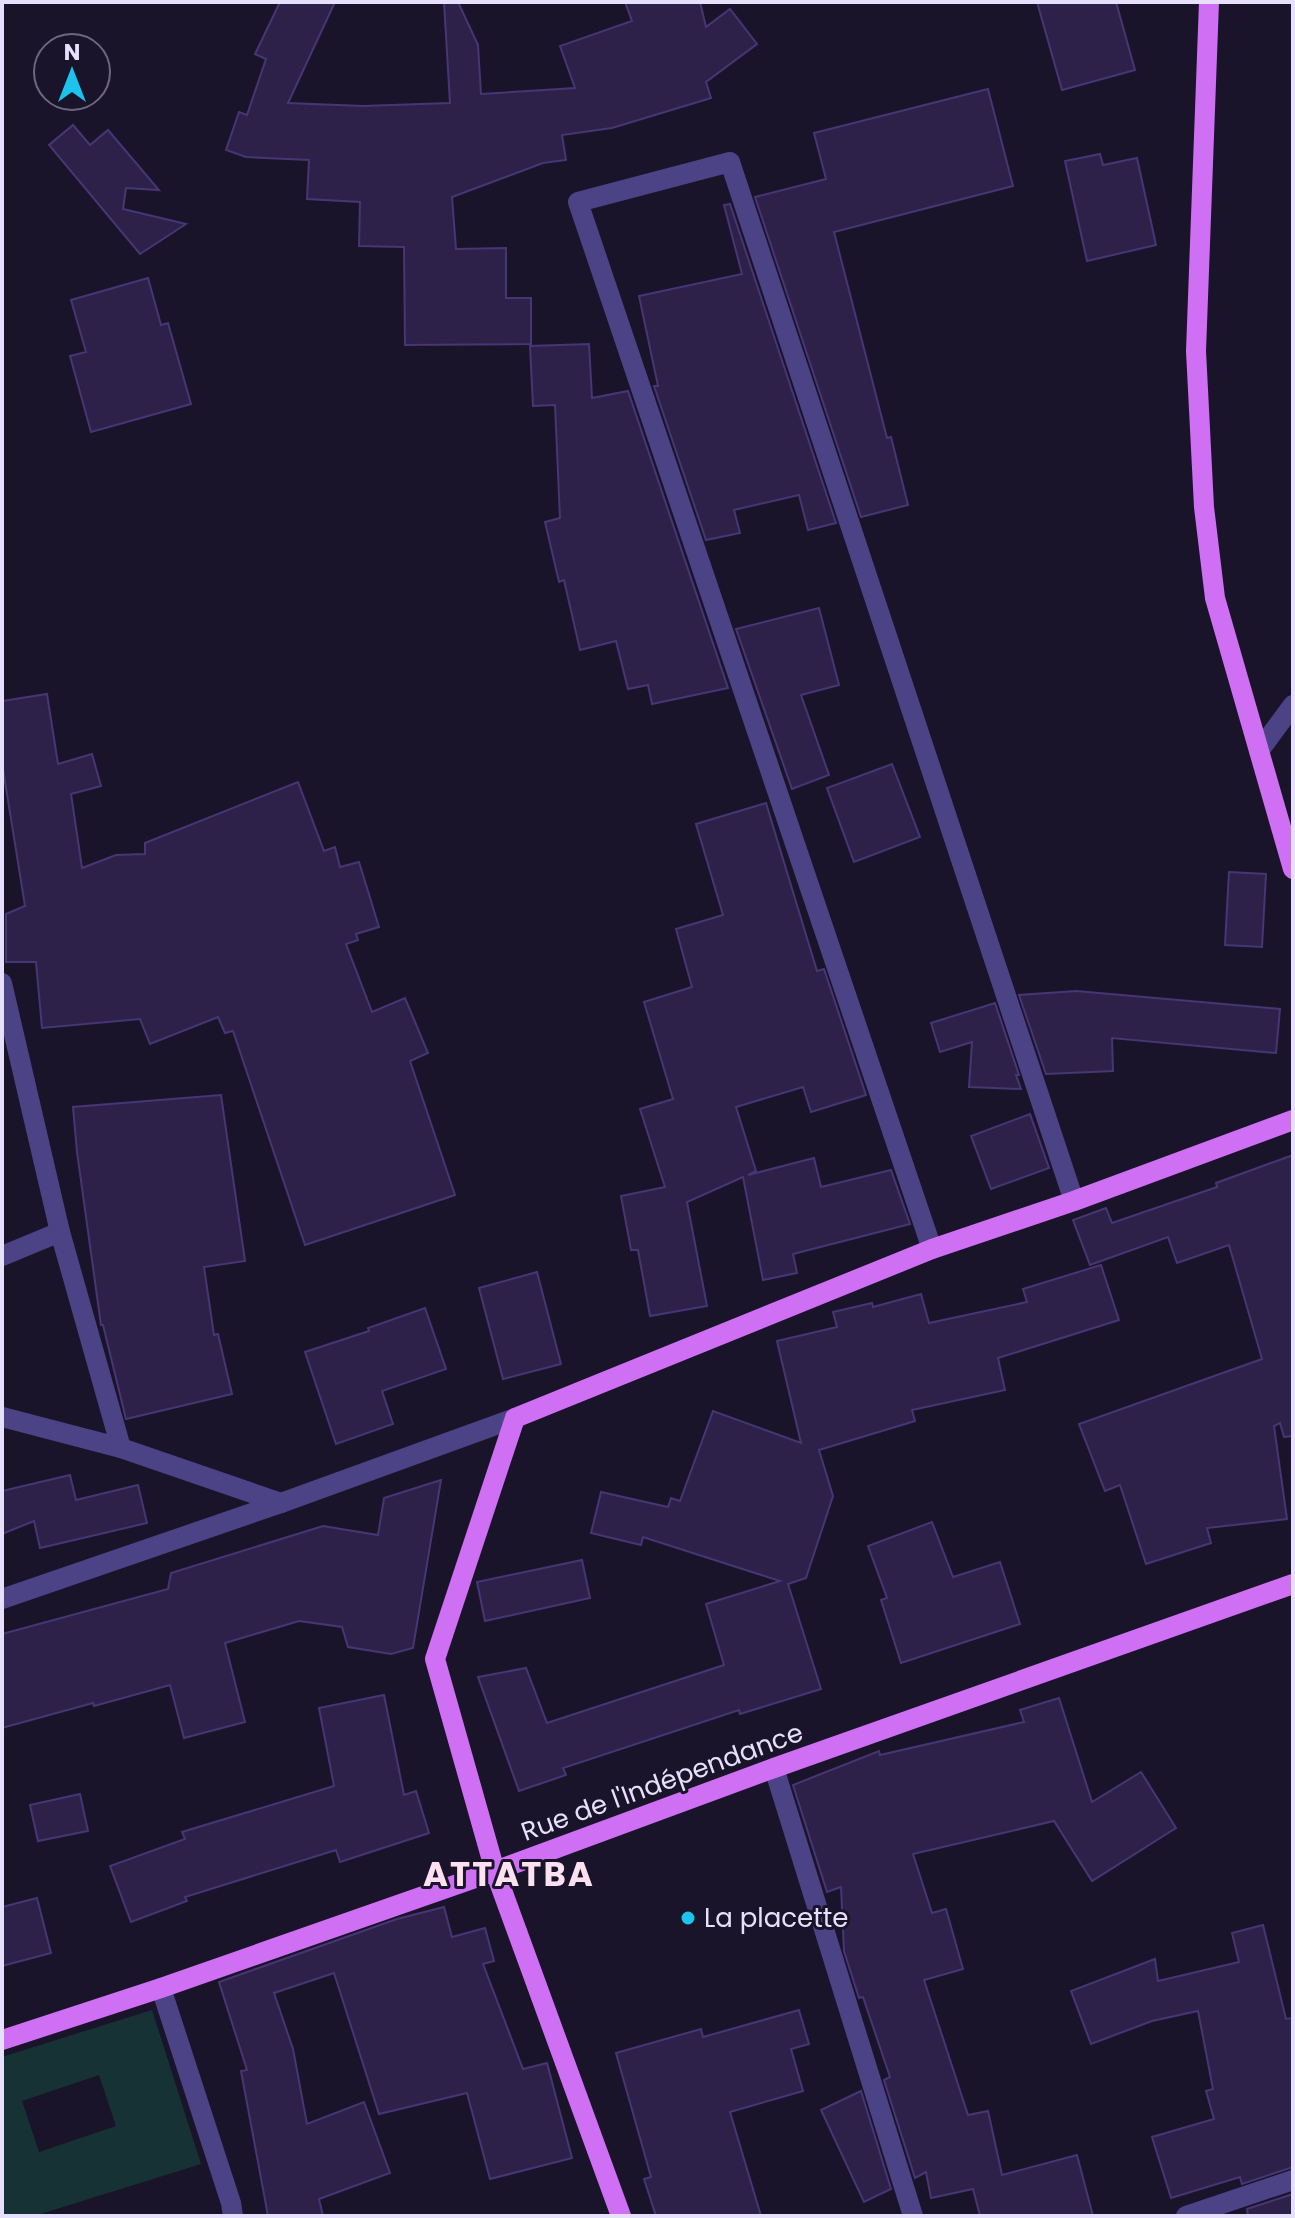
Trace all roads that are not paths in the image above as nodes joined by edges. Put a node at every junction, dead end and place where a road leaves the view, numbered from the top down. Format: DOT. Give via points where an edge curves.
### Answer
graph roads {
  1 [pos="1209,2"];
  2 [pos="1293,705"];
  3 [pos="1259,751"];
  4 [pos="1293,869"];
  5 [pos="2,983"];
  6 [pos="1293,1120"];
  7 [pos="1074,1201"];
  8 [pos="60,1232"];
  9 [pos="932,1249"];
  10 [pos="2,1256"];
  11 [pos="2,1417"];
  12 [pos="515,1418"];
  13 [pos="121,1448"];
  14 [pos="281,1503"];
  15 [pos="1293,1584"];
  16 [pos="2,1599"];
  17 [pos="774,1768"];
  18 [pos="495,1871"];
  19 [pos="161,1988"];
  20 [pos="2,2040"];
  21 [pos="1293,2180"];
  22 [pos="233,2216"];
  23 [pos="621,2216"];
  24 [pos="913,2216"];
  25 [pos="1186,2216"];
  1 -- 3 [label="main road" via="1196,351 1204,507 1215,598"];
  2 -- 3 [label="street"];
  3 -- 4 [label="main road"];
  5 -- 8 [label="street"];
  6 -- 7 [label="main road"];
  7 -- 9 [label="main road"];
  7 -- 9 [label="street" via="730,162 578,202"];
  8 -- 10 [label="street"];
  8 -- 13 [label="street"];
  9 -- 12 [label="main road"];
  11 -- 13 [label="street"];
  12 -- 14 [label="street"];
  12 -- 18 [label="main road" via="435,1659"];
  13 -- 14 [label="street"];
  14 -- 16 [label="street"];
  15 -- 17 [label="main road, Rue de l'Indépendance"];
  17 -- 18 [label="main road, Rue de l'Indépendance"];
  17 -- 24 [label="street"];
  18 -- 19 [label="main road, Rue de l'Indépendance"];
  18 -- 23 [label="main road"];
  19 -- 20 [label="main road, Rue de l'Indépendance"];
  19 -- 22 [label="street"];
  21 -- 25 [label="street"];
}
